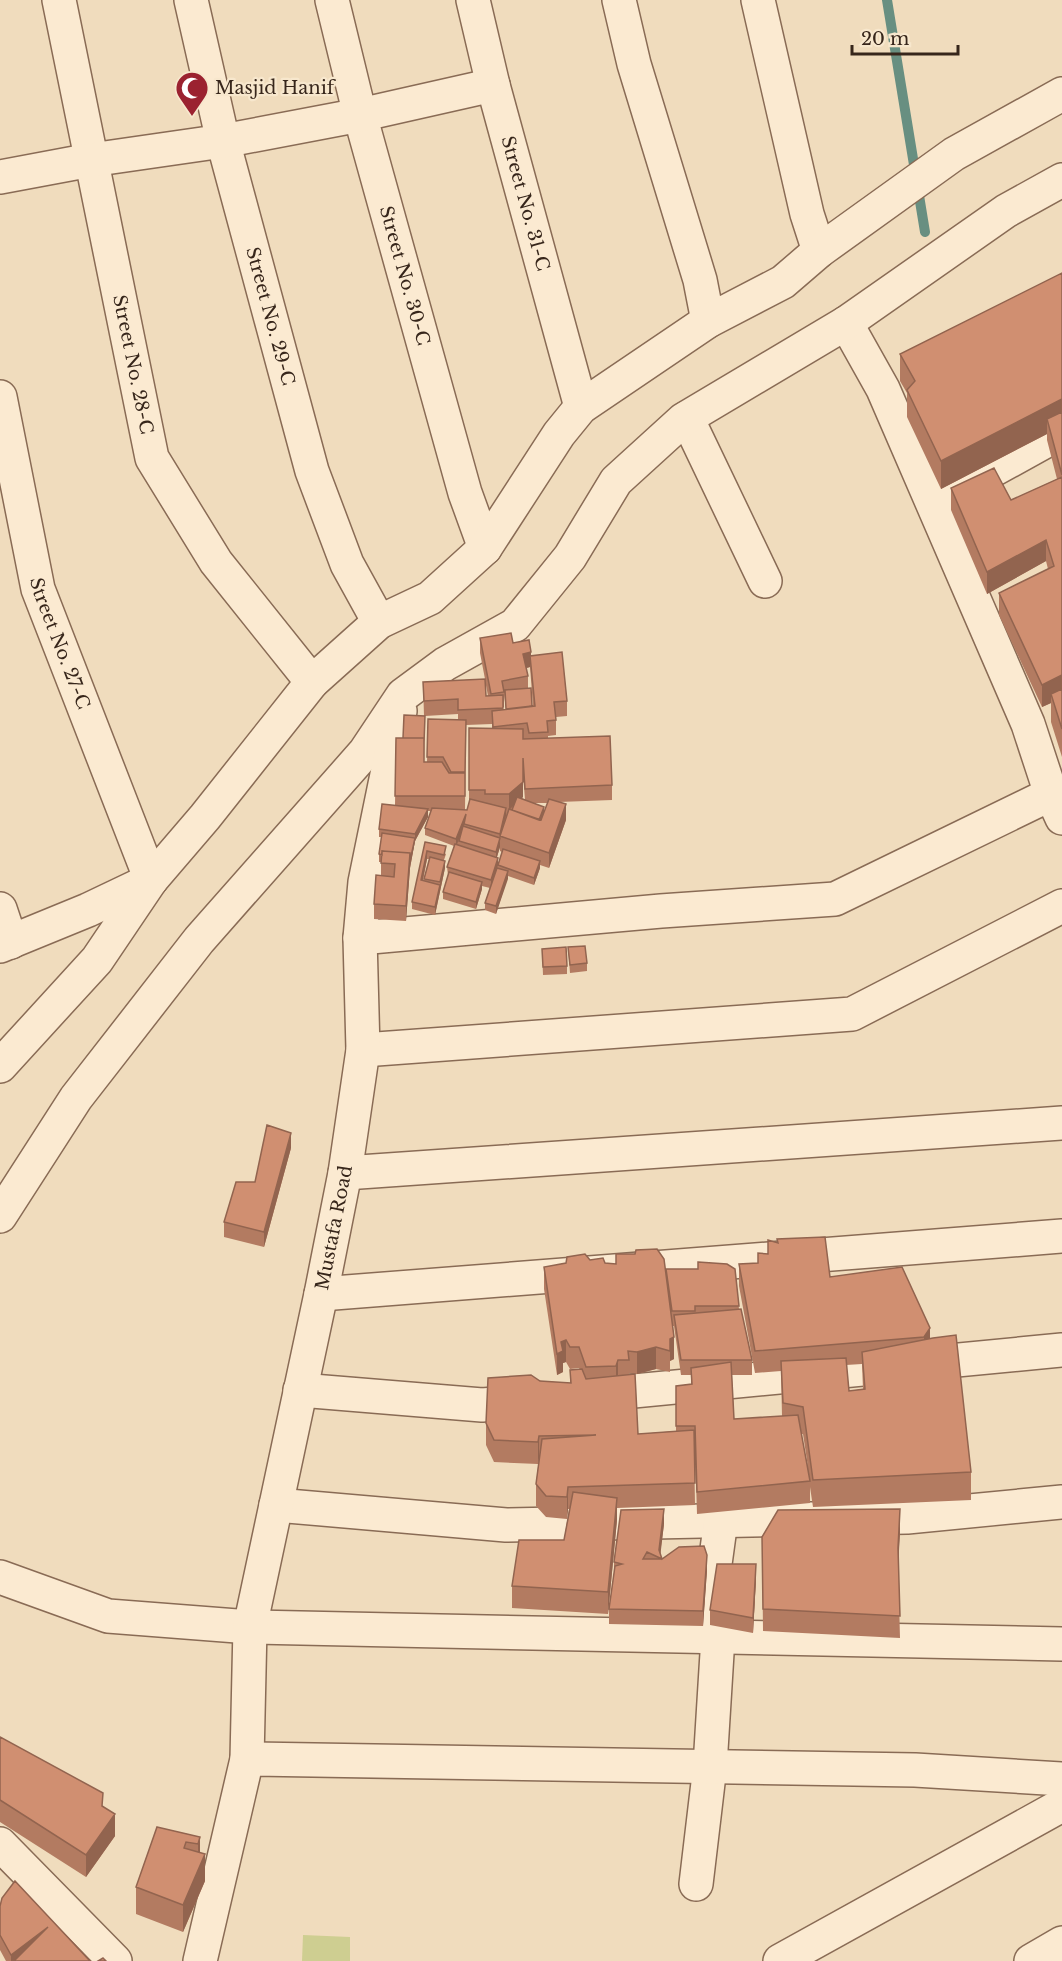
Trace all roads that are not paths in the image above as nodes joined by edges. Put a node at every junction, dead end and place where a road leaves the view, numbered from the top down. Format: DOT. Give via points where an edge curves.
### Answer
graph roads {
  1 [pos="59,0"];
  2 [pos="191,0"];
  3 [pos="332,0"];
  4 [pos="473,0"];
  5 [pos="619,0"];
  6 [pos="758,0"];
  7 [pos="493,85"];
  8 [pos="1062,94"];
  9 [pos="360,115"];
  10 [pos="223,141"];
  11 [pos="91,160"];
  12 [pos="0,177"];
  13 [pos="1062,180"];
  14 [pos="819,251"];
  15 [pos="708,321"];
  16 [pos="846,323"];
  17 [pos="0,397"];
  18 [pos="580,407"];
  19 [pos="687,418"];
  20 [pos="1062,432"];
  21 [pos="932,504"];
  22 [pos="485,548"];
  23 [pos="765,581"];
  24 [pos="1010,595"];
  25 [pos="979,612"];
  26 [pos="379,622"];
  27 [pos="312,682"];
  28 [pos="403,694"];
  29 [pos="1057,806"];
  30 [pos="150,880"];
  31 [pos="1062,906"];
  32 [pos="0,909"];
  33 [pos="360,938"];
  34 [pos="6,944"];
  35 [pos="363,1050"];
  36 [pos="0,1066"];
  37 [pos="1062,1124"];
  38 [pos="345,1173"];
  39 [pos="0,1216"];
  40 [pos="1062,1236"];
  41 [pos="321,1294"];
  42 [pos="1062,1350"];
  43 [pos="300,1390"];
  44 [pos="1062,1502"];
  45 [pos="276,1505"];
  46 [pos="721,1520"];
  47 [pos="0,1577"];
  48 [pos="250,1627"];
  49 [pos="712,1636"];
  50 [pos="1062,1644"];
  51 [pos="247,1759"];
  52 [pos="710,1766"];
  53 [pos="1062,1779"];
  54 [pos="1062,1805"];
  55 [pos="0,1844"];
  56 [pos="696,1884"];
  57 [pos="1062,1943"];
  58 [pos="115,1961"];
  59 [pos="200,1961"];
  60 [pos="780,1961"];
  61 [pos="1031,1961"];
  1 -- 11 [label="street, Street No. 28-C"];
  2 -- 10 [label="street, Street No. 29-C"];
  3 -- 9 [label="street, Street No. 30-C"];
  4 -- 7 [label="street, Street No. 31-C"];
  5 -- 15 [label="street" via="634,64 700,280"];
  6 -- 14 [label="street"];
  7 -- 9 [label="street"];
  7 -- 18 [label="street, Street No. 31-C"];
  8 -- 14 [label="street" via="954,154"];
  9 -- 10 [label="street"];
  9 -- 22 [label="street, Street No. 30-C" via="462,481"];
  10 -- 11 [label="street"];
  10 -- 26 [label="street, Street No. 29-C" via="312,471 347,564"];
  11 -- 12 [label="street"];
  11 -- 27 [label="street, Street No. 28-C" via="152,458 216,562"];
  13 -- 16 [label="street" via="1006,211"];
  14 -- 15 [label="street" via="783,282"];
  15 -- 18 [label="street"];
  16 -- 19 [label="street"];
  16 -- 21 [label="street" via="897,383"];
  17 -- 30 [label="street, Street No. 27-C" via="38,590"];
  18 -- 22 [label="street"];
  19 -- 23 [label="street"];
  19 -- 28 [label="street" via="616,482 570,557 515,625 445,664"];
  20 -- 21 [label="street"];
  21 -- 25 [label="street"];
  22 -- 26 [label="street" via="429,598"];
  24 -- 25 [label="street"];
  25 -- 29 [label="street" via="1041,719"];
  26 -- 27 [label="street"];
  27 -- 30 [label="street"];
  28 -- 33 [label="street, Mustafa Road" via="365,882"];
  28 -- 39 [label="street" via="365,752 199,940 76,1098"];
  29 -- 33 [label="street" via="835,899"];
  30 -- 34 [label="street"];
  30 -- 36 [label="street" via="98,960"];
  31 -- 35 [label="street" via="852,1014"];
  32 -- 34 [label="street"];
  33 -- 35 [label="street, Mustafa Road"];
  35 -- 38 [label="street, Mustafa Road"];
  37 -- 38 [label="street"];
  38 -- 41 [label="street, Mustafa Road"];
  40 -- 41 [label="street"];
  41 -- 43 [label="street, Mustafa Road"];
  42 -- 43 [label="street" via="482,1405"];
  43 -- 45 [label="street, Mustafa Road"];
  44 -- 46 [label="street" via="907,1517"];
  45 -- 46 [label="street" via="506,1525"];
  45 -- 48 [label="street, Mustafa Road"];
  46 -- 49 [label="street"];
  47 -- 48 [label="street" via="108,1616"];
  48 -- 49 [label="street"];
  48 -- 51 [label="street, Mustafa Road"];
  49 -- 50 [label="street"];
  49 -- 52 [label="street"];
  51 -- 52 [label="street"];
  51 -- 59 [label="street, Mustafa Road"];
  52 -- 53 [label="street" via="915,1770"];
  52 -- 56 [label="street"];
  54 -- 60 [label="street"];
  55 -- 58 [label="street"];
  57 -- 61 [label="street"];
}
